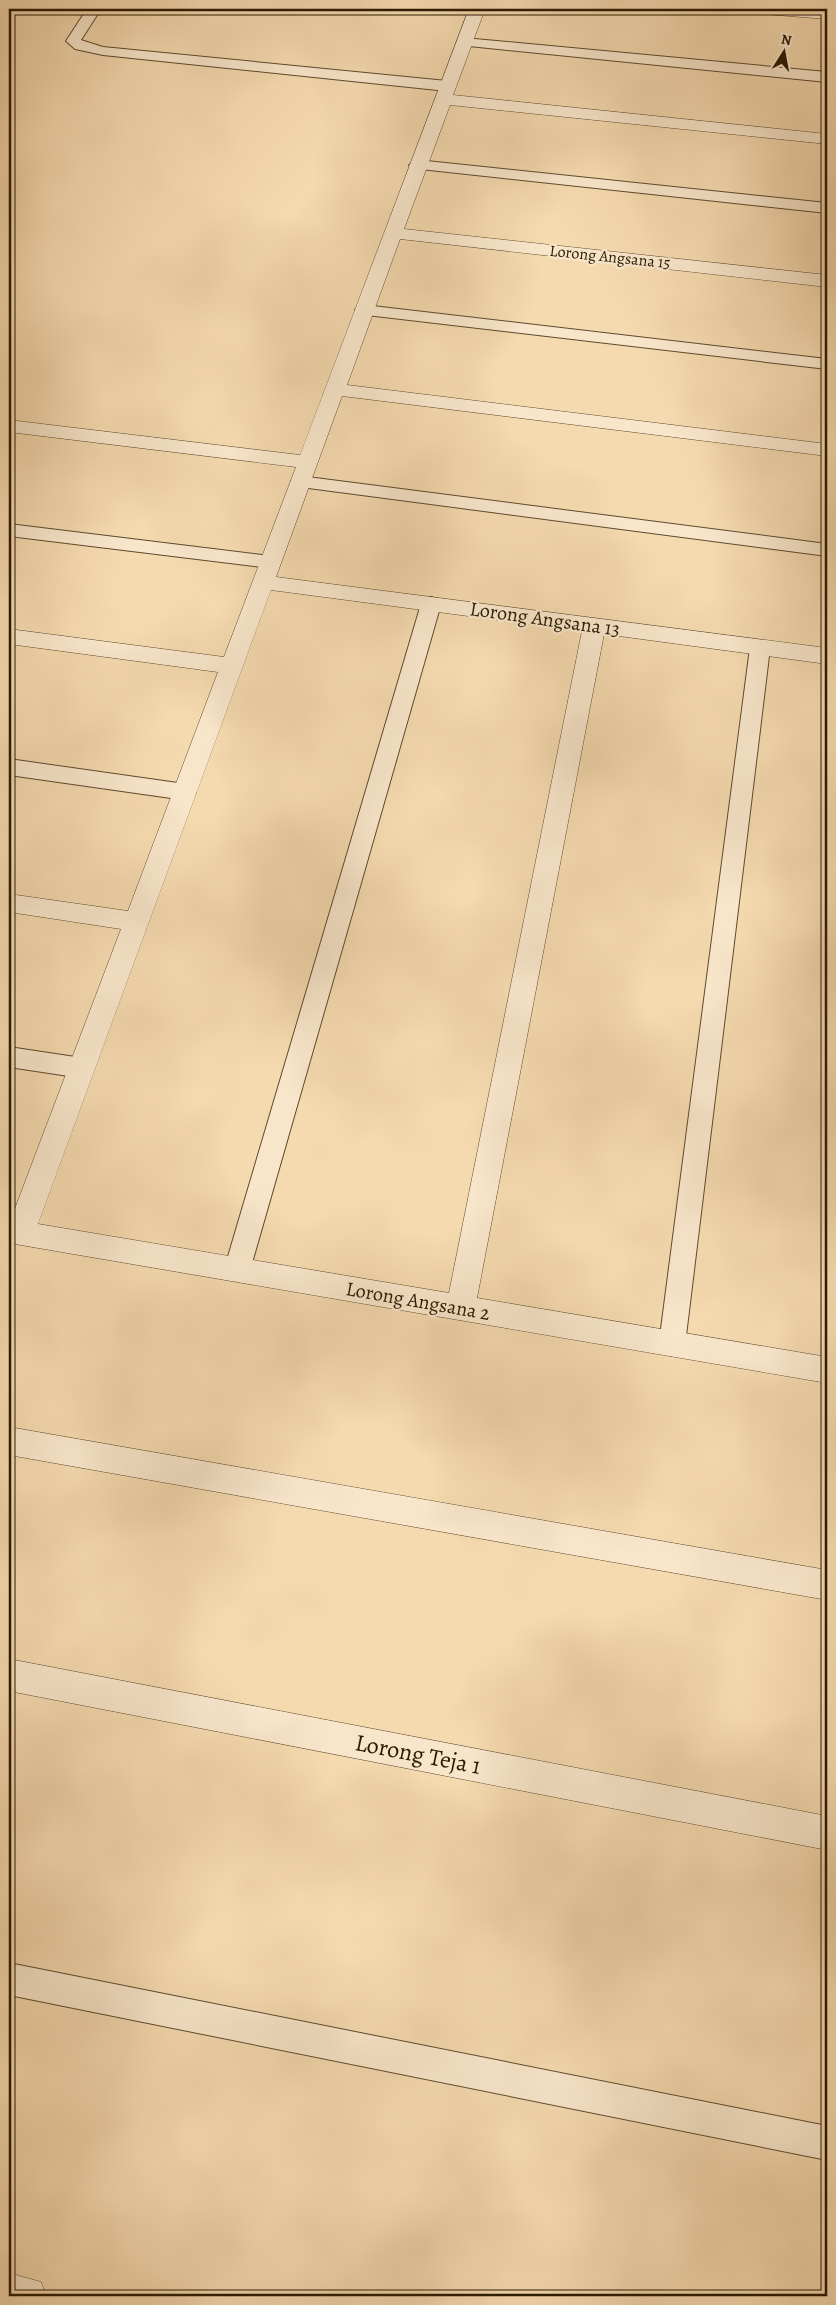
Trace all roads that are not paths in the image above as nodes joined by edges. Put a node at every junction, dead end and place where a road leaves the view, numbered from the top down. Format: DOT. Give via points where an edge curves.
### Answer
graph roads {
  1 [pos="94,9"];
  2 [pos="477,9"];
  3 [pos="764,9"];
  4 [pos="827,14"];
  5 [pos="464,42"];
  6 [pos="827,77"];
  7 [pos="445,92"];
  8 [pos="827,139"];
  9 [pos="417,165"];
  10 [pos="827,208"];
  11 [pos="392,233"];
  12 [pos="827,281"];
  13 [pos="364,310"];
  14 [pos="827,364"];
  15 [pos="334,388"];
  16 [pos="9,426"];
  17 [pos="827,450"];
  18 [pos="304,472"];
  19 [pos="9,530"];
  20 [pos="827,550"];
  21 [pos="266,572"];
  22 [pos="431,604"];
  23 [pos="594,626"];
  24 [pos="9,636"];
  25 [pos="760,648"];
  26 [pos="827,656"];
  27 [pos="231,666"];
  28 [pos="9,766"];
  29 [pos="185,792"];
  30 [pos="9,903"];
  31 [pos="136,922"];
  32 [pos="9,1056"];
  33 [pos="82,1068"];
  34 [pos="14,1232"];
  35 [pos="237,1270"];
  36 [pos="460,1308"];
  37 [pos="672,1344"];
  38 [pos="827,1370"];
  39 [pos="9,1441"];
  40 [pos="827,1585"];
  41 [pos="9,1675"];
  42 [pos="827,1833"];
  43 [pos="9,1979"];
  44 [pos="827,2143"];
  45 [pos="9,2292"];
  46 [pos="26,2296"];
  1 -- 7 [label="lane" via="73,41 80,46"];
  2 -- 5 [label="street"];
  3 -- 4 [label="street"];
  5 -- 6 [label="lane"];
  5 -- 7 [label="street"];
  7 -- 8 [label="street"];
  7 -- 9 [label="street"];
  9 -- 10 [label="lane"];
  9 -- 11 [label="street"];
  11 -- 12 [label="street, Lorong Angsana 15"];
  11 -- 13 [label="street"];
  13 -- 14 [label="lane"];
  13 -- 15 [label="street"];
  15 -- 17 [label="street"];
  15 -- 18 [label="street"];
  16 -- 18 [label="street"];
  18 -- 20 [label="lane"];
  18 -- 21 [label="street"];
  19 -- 21 [label="lane"];
  21 -- 22 [label="street, Lorong Angsana 13"];
  21 -- 27 [label="street"];
  22 -- 23 [label="street, Lorong Angsana 13"];
  22 -- 35 [label="lane"];
  23 -- 25 [label="street, Lorong Angsana 13"];
  23 -- 36 [label="street"];
  24 -- 27 [label="street"];
  25 -- 26 [label="street, Lorong Angsana 13"];
  25 -- 37 [label="lane"];
  27 -- 29 [label="street"];
  28 -- 29 [label="lane"];
  29 -- 31 [label="street"];
  30 -- 31 [label="street"];
  31 -- 33 [label="street"];
  32 -- 33 [label="lane"];
  33 -- 34 [label="street"];
  34 -- 35 [label="street, Lorong Angsana 2"];
  35 -- 36 [label="street, Lorong Angsana 2"];
  36 -- 37 [label="street, Lorong Angsana 2"];
  37 -- 38 [label="street, Lorong Angsana 2"];
  39 -- 40 [label="street"];
  41 -- 42 [label="street, Lorong Teja 1"];
  43 -- 44 [label="lane"];
  45 -- 46 [label="street"];
}
